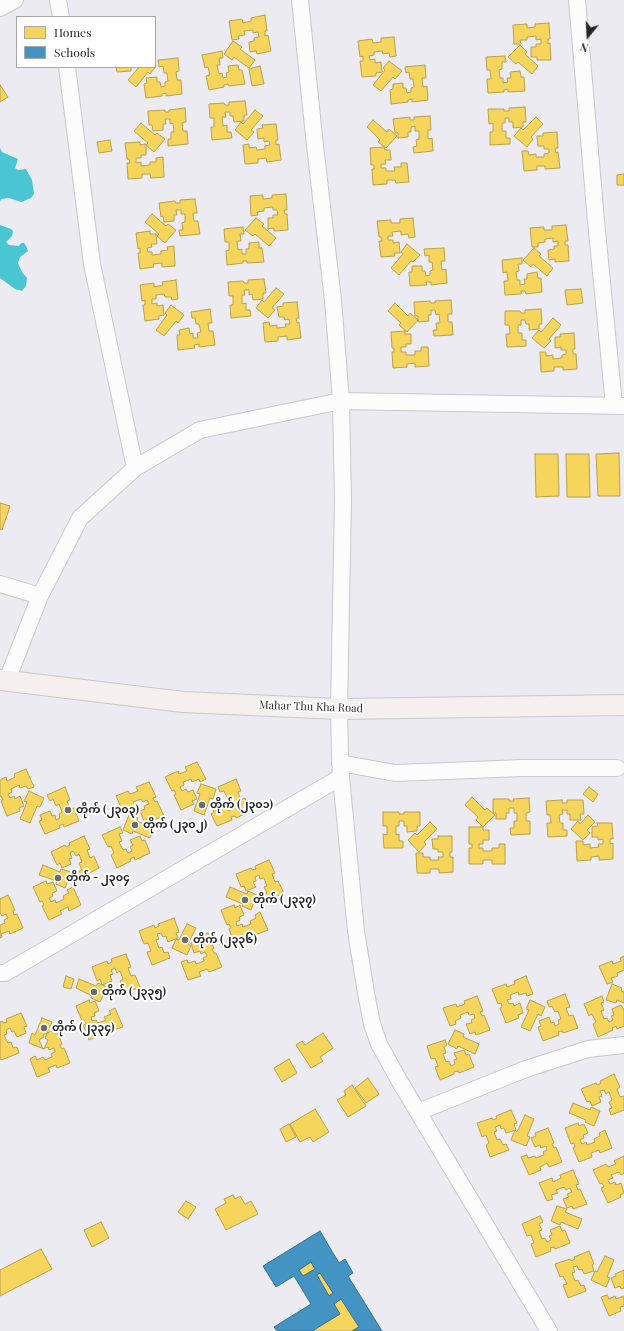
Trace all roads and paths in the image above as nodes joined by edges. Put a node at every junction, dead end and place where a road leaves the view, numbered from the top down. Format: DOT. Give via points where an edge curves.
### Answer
graph roads {
  1 [pos="15,0"];
  2 [pos="58,0"];
  3 [pos="300,0"];
  4 [pos="577,0"];
  5 [pos="0,8"];
  6 [pos="61,16"];
  7 [pos="67,68"];
  8 [pos="341,401"];
  9 [pos="619,406"];
  10 [pos="135,468"];
  11 [pos="0,584"];
  12 [pos="40,596"];
  13 [pos="4,680"];
  14 [pos="624,704"];
  15 [pos="339,709"];
  16 [pos="617,768"];
  17 [pos="340,770"];
  18 [pos="0,973"];
  19 [pos="624,1045"];
  20 [pos="418,1112"];
  21 [pos="549,1331"];
  1 -- 5 [label="street"];
  2 -- 6 [label="street"];
  3 -- 8 [label="street" via="333,300"];
  4 -- 9 [label="street" via="597,229"];
  7 -- 10 [label="street" via="92,264"];
  8 -- 9 [label="street"];
  8 -- 10 [label="street" via="200,430"];
  8 -- 15 [label="street" via="343,500"];
  10 -- 12 [label="street" via="80,518"];
  11 -- 12 [label="street"];
  12 -- 13 [label="street"];
  13 -- 15 [label="main road, Mahar Thu Kha Road" via="184,702"];
  14 -- 15 [label="main road, Mahar Thu Kha Road"];
  15 -- 17 [label="street"];
  16 -- 17 [label="street" via="523,768 395,773"];
  17 -- 18 [label="street" via="5,973"];
  17 -- 20 [label="street" via="356,931 372,1024 379,1044"];
  19 -- 20 [label="street" via="588,1049 526,1069"];
  20 -- 21 [label="street"];
}
